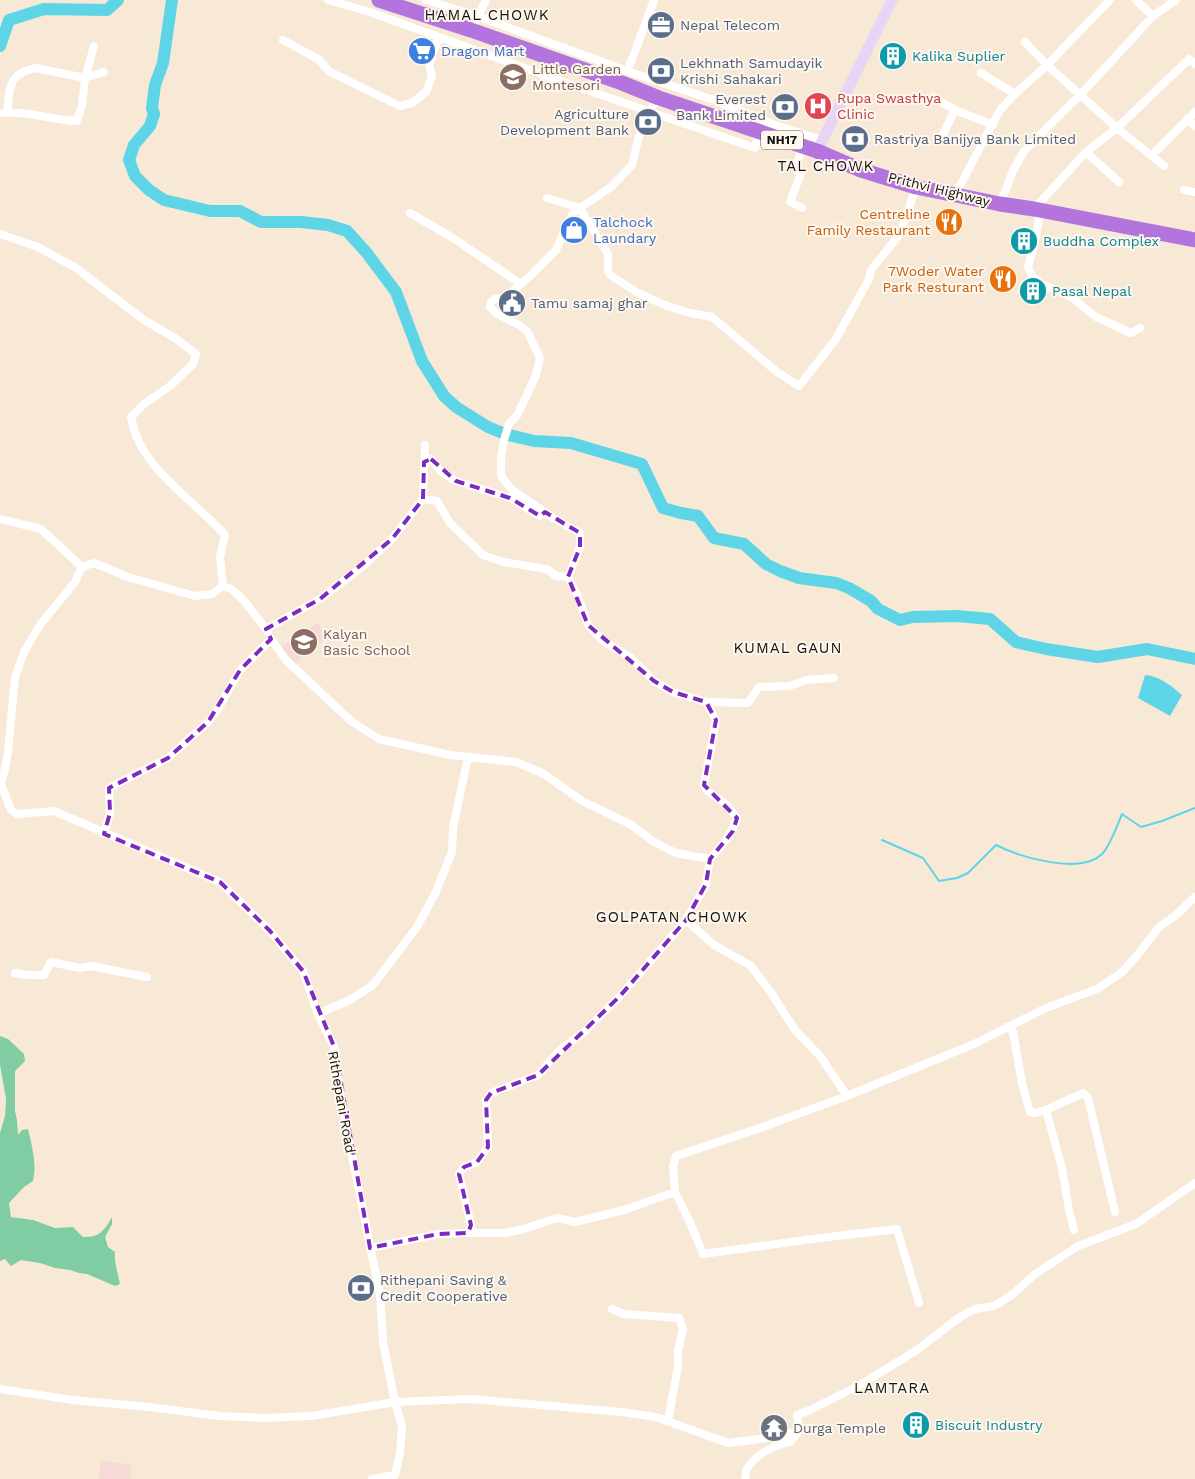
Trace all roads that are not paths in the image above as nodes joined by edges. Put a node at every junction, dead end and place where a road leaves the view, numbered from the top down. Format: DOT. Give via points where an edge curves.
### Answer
graph roads {
  1 [pos="328,0"];
  2 [pos="379,0"];
  3 [pos="426,0"];
  4 [pos="486,0"];
  5 [pos="654,0"];
  6 [pos="892,0"];
  7 [pos="1110,0"];
  8 [pos="1136,0"];
  9 [pos="1176,0"];
  10 [pos="477,16"];
  11 [pos="1153,16"];
  12 [pos="470,30"];
  13 [pos="439,37"];
  14 [pos="282,40"];
  15 [pos="1025,42"];
  16 [pos="94,46"];
  17 [pos="1195,64"];
  18 [pos="1048,65"];
  19 [pos="626,71"];
  20 [pos="104,72"];
  21 [pos="981,73"];
  22 [pos="85,78"];
  23 [pos="1015,94"];
  24 [pos="1081,94"];
  25 [pos="933,97"];
  26 [pos="659,98"];
  27 [pos="955,110"];
  28 [pos="649,111"];
  29 [pos="4,112"];
  30 [pos="1195,112"];
  31 [pos="1187,119"];
  32 [pos="992,125"];
  33 [pos="1195,126"];
  34 [pos="1117,128"];
  35 [pos="760,132"];
  36 [pos="938,142"];
  37 [pos="814,146"];
  38 [pos="1086,152"];
  39 [pos="1152,155"];
  40 [pos="1164,166"];
  41 [pos="1119,182"];
  42 [pos="916,186"];
  43 [pos="1184,190"];
  44 [pos="1195,192"];
  45 [pos="955,195"];
  46 [pos="547,198"];
  47 [pos="1000,204"];
  48 [pos="580,208"];
  49 [pos="802,208"];
  50 [pos="1037,210"];
  51 [pos="410,213"];
  52 [pos="0,234"];
  53 [pos="1195,240"];
  54 [pos="521,284"];
  55 [pos="1140,328"];
  56 [pos="424,445"];
  57 [pos="424,462"];
  58 [pos="423,499"];
  59 [pos="545,512"];
  60 [pos="0,519"];
  61 [pos="82,567"];
  62 [pos="568,577"];
  63 [pos="223,586"];
  64 [pos="266,629"];
  65 [pos="271,638"];
  66 [pos="834,678"];
  67 [pos="706,702"];
  68 [pos="468,757"];
  69 [pos="1,782"];
  70 [pos="104,834"];
  71 [pos="710,859"];
  72 [pos="1195,897"];
  73 [pos="686,920"];
  74 [pos="14,973"];
  75 [pos="147,977"];
  76 [pos="318,1014"];
  77 [pos="1007,1027"];
  78 [pos="847,1096"];
  79 [pos="1046,1110"];
  80 [pos="1195,1183"];
  81 [pos="675,1192"];
  82 [pos="1116,1212"];
  83 [pos="1074,1230"];
  84 [pos="468,1233"];
  85 [pos="370,1248"];
  86 [pos="919,1303"];
  87 [pos="612,1309"];
  88 [pos="0,1389"];
  89 [pos="395,1402"];
  90 [pos="668,1421"];
  91 [pos="799,1431"];
  92 [pos="396,1477"];
  93 [pos="372,1479"];
  94 [pos="745,1479"];
  1 -- 13 [label="street"];
  2 -- 12 [label="highway, Prithvi Highway / NH17"];
  3 -- 10 [label="street"];
  4 -- 10 [label="street"];
  5 -- 19 [label="street"];
  6 -- 37 [label="main road"];
  7 -- 18 [label="street"];
  8 -- 11 [label="street"];
  9 -- 11 [label="street"];
  10 -- 12 [label="street"];
  10 -- 19 [label="street"];
  11 -- 24 [label="street"];
  12 -- 26 [label="highway, Prithvi Highway / NH17"];
  13 -- 14 [label="street" via="429,64 432,76 426,92 412,103 400,106 330,72 318,59"];
  13 -- 28 [label="street"];
  15 -- 18 [label="street"];
  16 -- 22 [label="street"];
  17 -- 34 [label="street" via="1189,59"];
  18 -- 23 [label="street"];
  18 -- 24 [label="street"];
  19 -- 37 [label="street" via="717,101 776,125"];
  20 -- 22 [label="street"];
  21 -- 23 [label="street"];
  22 -- 29 [label="street" via="36,68 28,70 15,76"];
  22 -- 29 [label="street" via="77,121"];
  23 -- 32 [label="street" via="1000,110"];
  24 -- 34 [label="street"];
  24 -- 47 [label="street" via="1024,151"];
  25 -- 27 [label="street"];
  26 -- 28 [label="street"];
  26 -- 35 [label="highway, Prithvi Highway / NH17"];
  27 -- 32 [label="street"];
  27 -- 36 [label="street"];
  28 -- 35 [label="street" via="756,148"];
  28 -- 48 [label="street" via="632,165 611,188"];
  30 -- 31 [label="street"];
  31 -- 33 [label="street"];
  31 -- 39 [label="street"];
  32 -- 45 [label="street"];
  34 -- 38 [label="street"];
  34 -- 39 [label="street"];
  35 -- 37 [label="highway, Prithvi Highway / NH17"];
  37 -- 42 [label="highway, Prithvi Highway / NH17" via="862,170"];
  37 -- 49 [label="street" via="796,170 801,173 790,202"];
  38 -- 41 [label="street"];
  38 -- 50 [label="street"];
  39 -- 40 [label="street"];
  42 -- 45 [label="highway, Prithvi Highway / NH17"];
  42 -- 48 [label="street" via="900,234 871,270 836,339 799,386 777,372 712,317 667,306 610,275 608,254"];
  43 -- 44 [label="street"];
  45 -- 47 [label="highway, Prithvi Highway / NH17"];
  46 -- 48 [label="street"];
  47 -- 50 [label="highway, Prithvi Highway / NH17"];
  48 -- 54 [label="street" via="573,213 556,250"];
  50 -- 53 [label="highway, Prithvi Highway / NH17"];
  50 -- 55 [label="street" via="1036,238 1028,267 1032,276 1071,297 1096,317 1130,333"];
  51 -- 54 [label="street"];
  52 -- 63 [label="street" via="38,247 76,268 144,320 196,354 193,364 170,386 130,417 133,431 166,479 225,534 220,557"];
  54 -- 59 [label="street" via="505,298 490,302 490,307 497,314 527,331 540,358 518,414 509,424 501,459 501,476 512,490"];
  56 -- 57 [label="street"];
  57 -- 58 [label="street"];
  57 -- 59 [label="street" via="431,459 441,472 456,481 510,498 540,516"];
  58 -- 62 [label="street" via="437,501 450,523 483,555"];
  58 -- 64 [label="street" via="392,539 362,566 320,599"];
  59 -- 62 [label="street" via="580,533 580,548"];
  60 -- 61 [label="street" via="41,529"];
  61 -- 63 [label="street" via="94,563 128,577 195,596 212,594"];
  61 -- 69 [label="street" via="75,582 40,625 24,652 15,677 8,752"];
  62 -- 67 [label="street" via="588,625 602,640 631,658 654,681 673,692"];
  63 -- 64 [label="street" via="232,589 245,602"];
  64 -- 65 [label="street"];
  65 -- 68 [label="street" via="286,660 351,721 379,739"];
  65 -- 70 [label="street" via="240,670 208,722 168,758 109,788 110,813"];
  66 -- 67 [label="street" via="807,680 789,686 759,687 748,703"];
  67 -- 71 [label="street" via="716,720 704,784 707,791 726,804 737,818 733,831"];
  68 -- 71 [label="street" via="516,762 544,774 582,800 630,824 654,842 676,853"];
  68 -- 76 [label="street" via="453,828 452,852 417,927 373,984 350,1000"];
  69 -- 70 [label="street, Rithepani Road" via="11,810 17,814 54,812"];
  70 -- 76 [label="street, Rithepani Road" via="220,882 270,931 303,971"];
  71 -- 73 [label="street" via="706,884"];
  72 -- 77 [label="street" via="1159,927 1121,973 1097,989"];
  73 -- 78 [label="street" via="714,945 751,966 795,1030 820,1056"];
  73 -- 84 [label="street" via="620,996 538,1075 491,1093 486,1100 488,1146 477,1162 464,1167 460,1174 471,1225"];
  74 -- 75 [label="street" via="44,975 51,962"];
  76 -- 85 [label="street, Rithepani Road" via="335,1049 340,1096"];
  77 -- 78 [label="street" via="974,1044"];
  77 -- 79 [label="street" via="1013,1032 1030,1112"];
  78 -- 81 [label="street" via="676,1156 673,1166"];
  79 -- 82 [label="street" via="1083,1093 1088,1098"];
  79 -- 83 [label="street"];
  80 -- 91 [label="street" via="1136,1224 1078,1246 994,1306 975,1309 960,1317 916,1350 860,1385 797,1416"];
  81 -- 84 [label="street" via="624,1210 575,1222 557,1218 506,1233"];
  81 -- 86 [label="street" via="703,1254 897,1229"];
  84 -- 85 [label="street" via="438,1234"];
  85 -- 89 [label="street, Rithepani Road"];
  87 -- 90 [label="street" via="624,1314 679,1318 683,1328"];
  88 -- 89 [label="street" via="220,1416 311,1416"];
  89 -- 90 [label="street" via="470,1399 622,1412"];
  89 -- 92 [label="street, Rithepani Road" via="402,1426"];
  90 -- 91 [label="street" via="728,1443"];
  91 -- 94 [label="street" via="790,1442 759,1456 747,1469"];
  92 -- 93 [label="street"];
}
